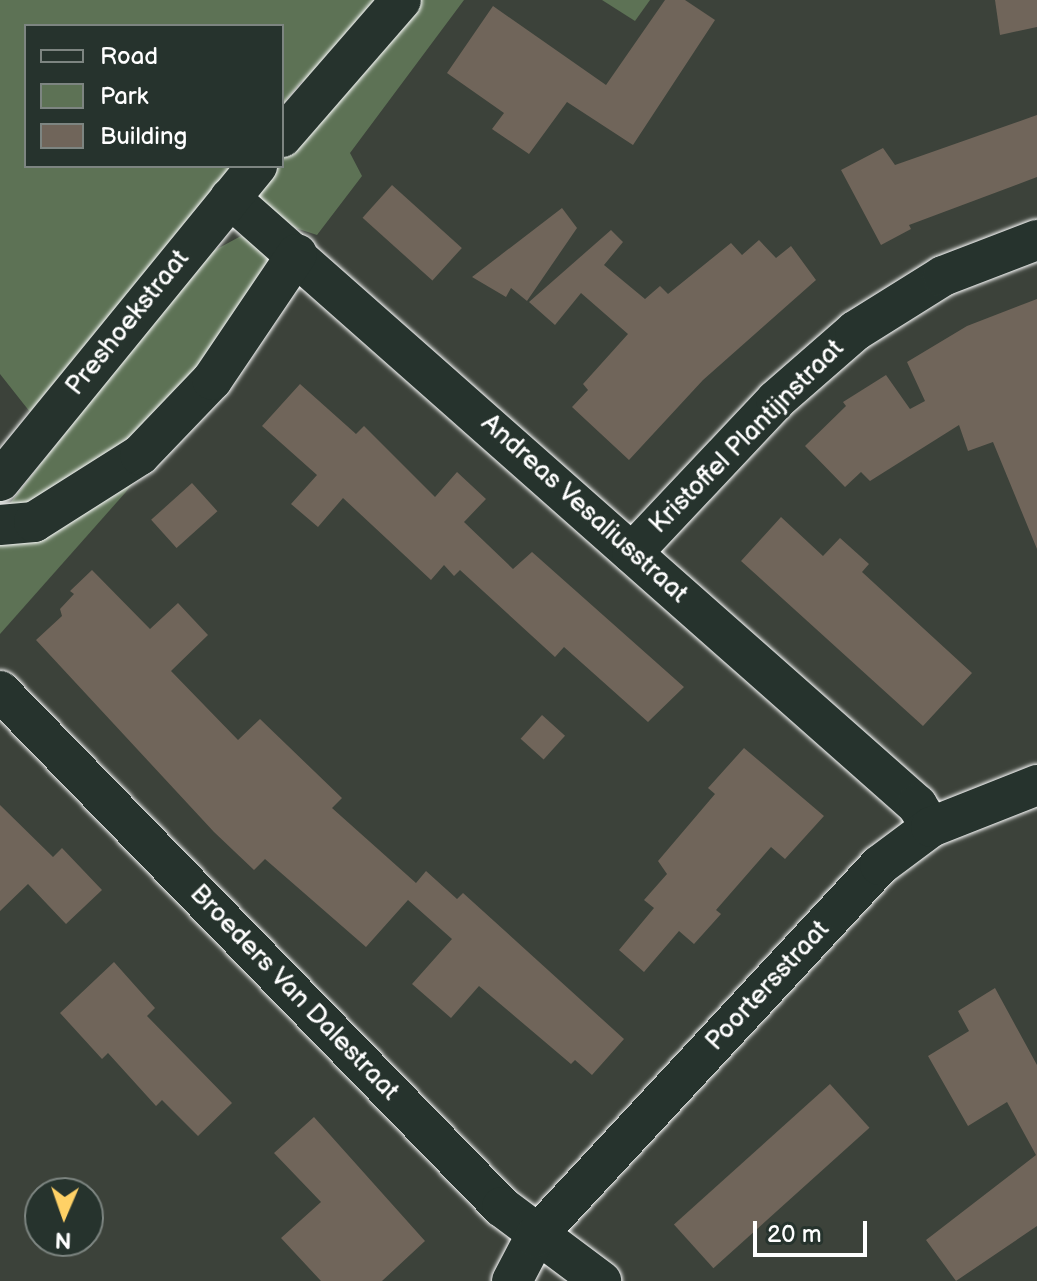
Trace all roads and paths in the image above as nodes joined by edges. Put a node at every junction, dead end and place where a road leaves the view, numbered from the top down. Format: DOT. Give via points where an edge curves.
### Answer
graph roads {
  1 [pos="401,0"];
  2 [pos="284,135"];
  3 [pos="255,168"];
  4 [pos="230,198"];
  5 [pos="1037,240"];
  6 [pos="297,254"];
  7 [pos="0,481"];
  8 [pos="0,525"];
  9 [pos="632,553"];
  10 [pos="0,691"];
  11 [pos="1037,785"];
  12 [pos="931,827"];
  13 [pos="535,1237"];
  14 [pos="512,1281"];
  15 [pos="601,1281"];
  1 -- 2 [label="street"];
  3 -- 4 [label="street, Preshoekstraat"];
  4 -- 6 [label="street, Andreas Vesaliusstraat"];
  4 -- 7 [label="street, Preshoekstraat"];
  5 -- 9 [label="street, Kristoffel Plantijnstraat" via="943,276 855,331 776,400"];
  6 -- 8 [label="street" via="212,380 140,455 34,522"];
  6 -- 9 [label="street, Andreas Vesaliusstraat"];
  9 -- 12 [label="street, Andreas Vesaliusstraat" via="917,805"];
  10 -- 13 [label="street, Broeders Van Dalestraat"];
  11 -- 12 [label="street, Poortersstraat"];
  12 -- 13 [label="street, Poortersstraat" via="880,865"];
  13 -- 14 [label="street, Poortersstraat"];
  13 -- 15 [label="street, Broeders Van Dalestraat"];
}
